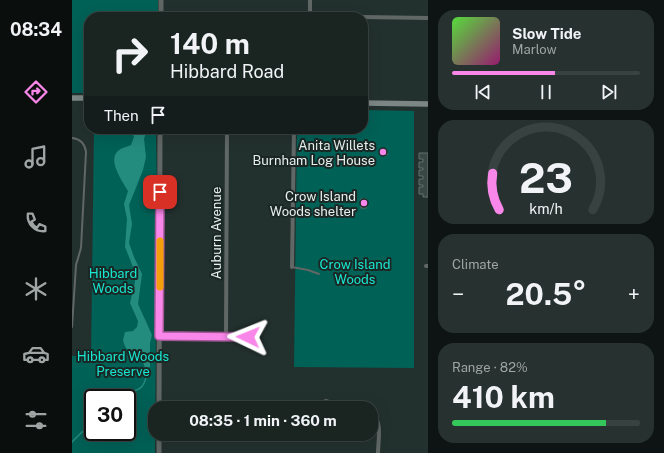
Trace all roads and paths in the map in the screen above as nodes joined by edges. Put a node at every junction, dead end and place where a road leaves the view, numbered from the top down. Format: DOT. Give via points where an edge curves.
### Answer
graph roads {
  1 [pos="161,0"];
  2 [pos="310,0"];
  3 [pos="161,12"];
  4 [pos="310,12"];
  5 [pos="368,17"];
  6 [pos="428,18"];
  7 [pos="72,98"];
  8 [pos="84,98"];
  9 [pos="368,103"];
  10 [pos="428,104"];
  11 [pos="160,134"];
  12 [pos="227,134"];
  13 [pos="294,134"];
  14 [pos="72,138"];
  15 [pos="292,267"];
  16 [pos="319,274"];
  17 [pos="72,327"];
  18 [pos="159,336"];
  19 [pos="226,336"];
  20 [pos="258,337"];
  21 [pos="159,401"];
  22 [pos="378,420"];
  23 [pos="159,441"];
  24 [pos="159,453"];
  25 [pos="378,453"];
  1 -- 3 [label="street"];
  2 -- 4 [label="street"];
  5 -- 6 [label="street"];
  7 -- 8 [label="main road"];
  9 -- 10 [label="main road"];
  11 -- 18 [label="street"];
  12 -- 19 [label="street, Auburn Avenue"];
  13 -- 15 [label="street"];
  14 -- 17 [label="lane" via="81,141 86,152 81,248 76,265"];
  15 -- 16 [label="lane"];
  18 -- 19 [label="street"];
  18 -- 21 [label="street"];
  19 -- 20 [label="street"];
  22 -- 25 [label="street"];
  23 -- 24 [label="street"];
}
